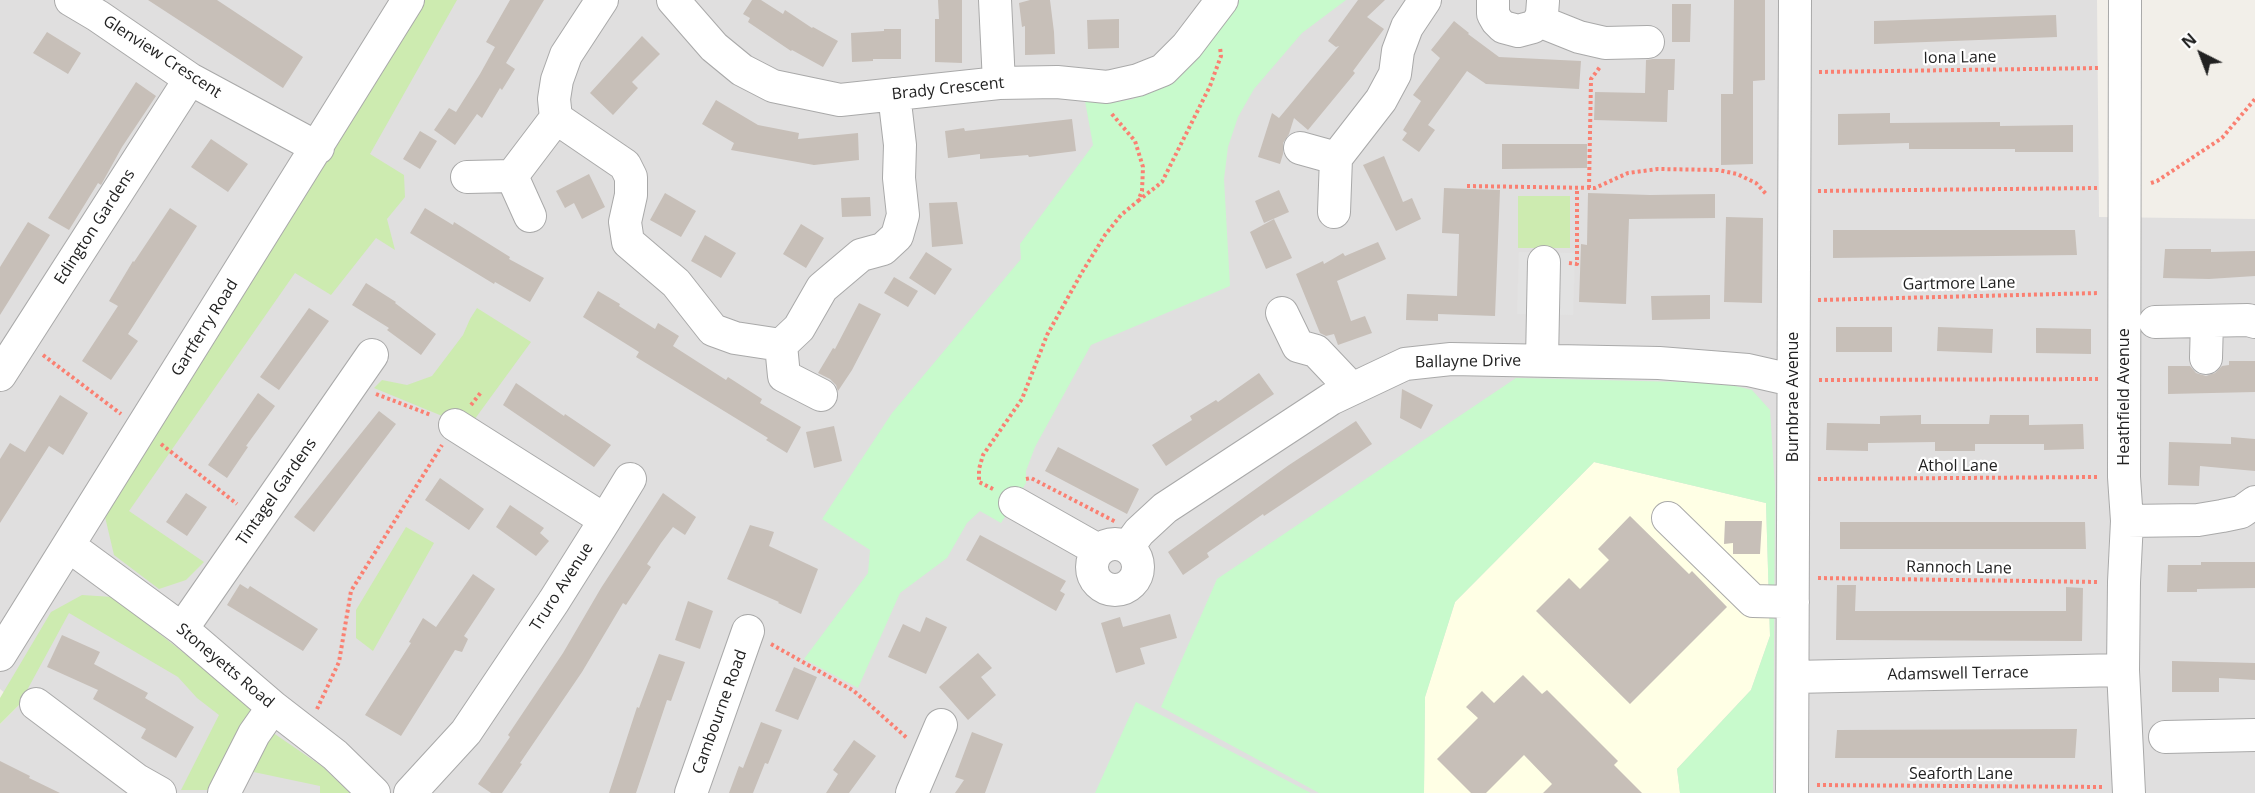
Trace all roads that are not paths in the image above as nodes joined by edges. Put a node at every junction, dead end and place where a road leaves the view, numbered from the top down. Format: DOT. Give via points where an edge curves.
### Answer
graph roads {
  1 [pos="71,0"];
  2 [pos="408,0"];
  3 [pos="602,0"];
  4 [pos="673,0"];
  5 [pos="995,0"];
  6 [pos="1425,0"];
  7 [pos="1493,0"];
  8 [pos="1795,0"];
  9 [pos="2125,0"];
  10 [pos="1216,8"];
  11 [pos="1541,11"];
  12 [pos="1648,42"];
  13 [pos="190,79"];
  14 [pos="999,83"];
  15 [pos="894,94"];
  16 [pos="556,118"];
  17 [pos="318,147"];
  18 [pos="1300,148"];
  19 [pos="1336,158"];
  20 [pos="512,176"];
  21 [pos="467,177"];
  22 [pos="1334,212"];
  23 [pos="530,216"];
  24 [pos="1544,262"];
  25 [pos="1282,313"];
  26 [pos="2207,321"];
  27 [pos="2155,322"];
  28 [pos="2255,322"];
  29 [pos="781,345"];
  30 [pos="372,355"];
  31 [pos="2206,358"];
  32 [pos="1542,360"];
  33 [pos="0,375"];
  34 [pos="1792,380"];
  35 [pos="1353,388"];
  36 [pos="821,395"];
  37 [pos="455,425"];
  38 [pos="630,479"];
  39 [pos="1011,492"];
  40 [pos="2255,502"];
  41 [pos="1668,518"];
  42 [pos="605,520"];
  43 [pos="2127,521"];
  44 [pos="69,546"];
  45 [pos="1793,589"];
  46 [pos="182,629"];
  47 [pos="748,631"];
  48 [pos="0,655"];
  49 [pos="2123,670"];
  50 [pos="1794,677"];
  51 [pos="36,704"];
  52 [pos="273,707"];
  53 [pos="941,725"];
  54 [pos="2255,735"];
  55 [pos="2165,737"];
  56 [pos="924,777"];
  57 [pos="1792,789"];
  58 [pos="2129,790"];
  59 [pos="160,793"];
  60 [pos="224,793"];
  61 [pos="374,793"];
  62 [pos="410,793"];
  63 [pos="691,793"];
  1 -- 13 [label="street, Glenview Crescent"];
  2 -- 17 [label="street, Gartferry Road"];
  3 -- 16 [label="street" via="566,55 557,80"];
  4 -- 15 [label="street, Brady Crescent" via="714,48 742,70 773,86 840,100"];
  5 -- 14 [label="street"];
  6 -- 19 [label="street" via="1407,27 1395,74 1381,100"];
  7 -- 11 [label="street" via="1493,14 1510,30 1526,30"];
  8 -- 34 [label="street, Burnbrae Avenue"];
  9 -- 43 [label="street, Heathfield Avenue"];
  10 -- 14 [label="street, Brady Crescent" via="1163,70 1138,80 1107,87 1057,82"];
  11 -- 12 [label="street" via="1605,52"];
  13 -- 17 [label="street, Glenview Crescent"];
  13 -- 33 [label="street, Edington Gardens"];
  14 -- 15 [label="street, Brady Crescent"];
  15 -- 29 [label="street" via="903,215 897,236 884,249 861,255 822,288 799,328"];
  16 -- 20 [label="street"];
  16 -- 29 [label="street" via="625,165 631,177 625,222 628,242 676,283 713,330 735,338"];
  17 -- 44 [label="street, Gartferry Road"];
  18 -- 19 [label="street"];
  19 -- 22 [label="street"];
  20 -- 21 [label="street"];
  20 -- 23 [label="street"];
  24 -- 32 [label="street"];
  25 -- 35 [label="street" via="1298,346 1316,351"];
  26 -- 27 [label="street"];
  26 -- 28 [label="street"];
  26 -- 31 [label="street"];
  29 -- 36 [label="street" via="780,386"];
  30 -- 46 [label="street, Tintagel Gardens"];
  32 -- 34 [label="street, Ballayne Drive" via="1725,368"];
  32 -- 35 [label="street, Ballayne Drive" via="1452,359 1405,364"];
  34 -- 45 [label="street, Burnbrae Avenue"];
  35 -- 39 [label="street, Ballayne Drive" via="1165,508 1122,543"];
  37 -- 42 [label="street"];
  38 -- 42 [label="street, Truro Avenue"];
  40 -- 43 [label="street" via="2241,512 2198,520"];
  41 -- 45 [label="street" via="1754,601"];
  42 -- 62 [label="street, Truro Avenue" via="466,732"];
  43 -- 49 [label="street, Heathfield Avenue"];
  44 -- 46 [label="street, Stoneyetts Road"];
  44 -- 48 [label="street, Gartferry Road"];
  45 -- 50 [label="street, Burnbrae Avenue"];
  46 -- 52 [label="street, Stoneyetts Road"];
  47 -- 63 [label="street, Cambourne Road"];
  49 -- 50 [label="street, Adamswell Terrace"];
  49 -- 58 [label="street, Heathfield Avenue"];
  50 -- 57 [label="street, Burnbrae Avenue"];
  51 -- 59 [label="street"];
  52 -- 60 [label="street" via="234,769"];
  52 -- 61 [label="street, Stoneyetts Road" via="335,755"];
  53 -- 56 [label="street"];
  54 -- 55 [label="street"];
}
